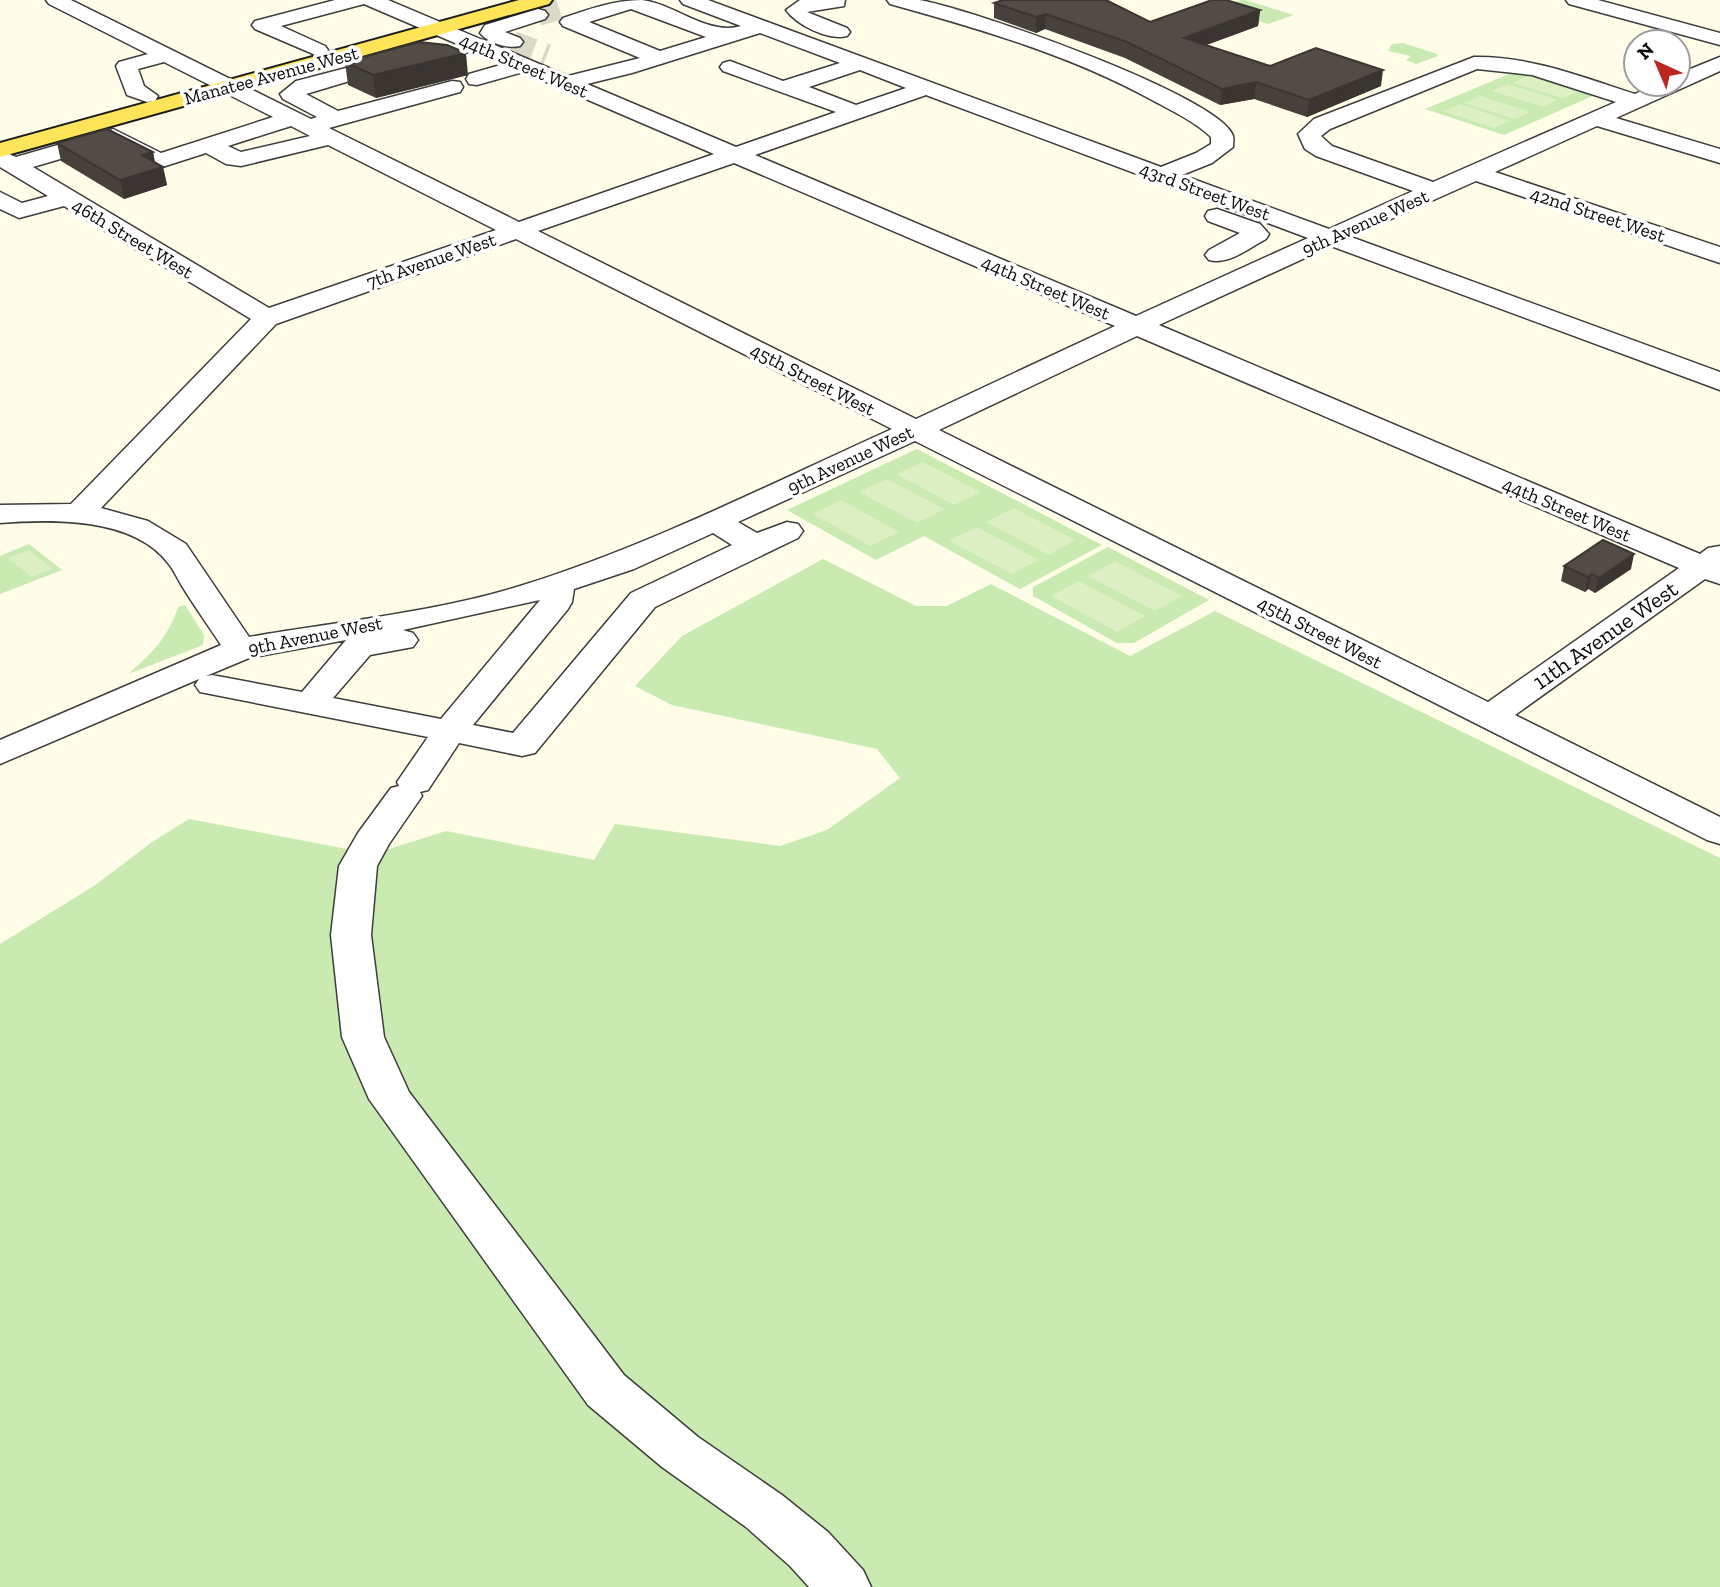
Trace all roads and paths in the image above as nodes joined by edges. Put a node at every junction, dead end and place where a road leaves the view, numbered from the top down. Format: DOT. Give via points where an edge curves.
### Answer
graph roads {
  1 [pos="56,0"];
  2 [pos="358,0"];
  3 [pos="371,0"];
  4 [pos="499,0"];
  5 [pos="897,0"];
  6 [pos="1576,0"];
  7 [pos="629,1"];
  8 [pos="705,2"];
  9 [pos="837,2"];
  10 [pos="597,5"];
  11 [pos="569,6"];
  12 [pos="540,8"];
  13 [pos="430,25"];
  14 [pos="760,26"];
  15 [pos="726,37"];
  16 [pos="1720,39"];
  17 [pos="513,42"];
  18 [pos="696,46"];
  19 [pos="318,50"];
  20 [pos="489,50"];
  21 [pos="354,52"];
  22 [pos="862,52"];
  23 [pos="423,54"];
  24 [pos="1534,54"];
  25 [pos="167,55"];
  26 [pos="659,58"];
  27 [pos="455,59"];
  28 [pos="536,60"];
  29 [pos="1720,63"];
  30 [pos="382,64"];
  31 [pos="730,67"];
  32 [pos="595,74"];
  33 [pos="825,75"];
  34 [pos="1380,75"];
  35 [pos="1622,76"];
  36 [pos="1692,76"];
  37 [pos="477,79"];
  38 [pos="1622,80"];
  39 [pos="1720,81"];
  40 [pos="222,82"];
  41 [pos="567,84"];
  42 [pos="1692,84"];
  43 [pos="1414,86"];
  44 [pos="452,87"];
  45 [pos="789,87"];
  46 [pos="926,88"];
  47 [pos="147,96"];
  48 [pos="1643,98"];
  49 [pos="889,101"];
  50 [pos="855,113"];
  51 [pos="993,113"];
  52 [pos="1596,119"];
  53 [pos="317,125"];
  54 [pos="0,137"];
  55 [pos="211,146"];
  56 [pos="733,155"];
  57 [pos="1720,156"];
  58 [pos="5,158"];
  59 [pos="1161,163"];
  60 [pos="1475,173"];
  61 [pos="1435,191"];
  62 [pos="67,198"];
  63 [pos="0,199"];
  64 [pos="1226,199"];
  65 [pos="516,230"];
  66 [pos="1329,237"];
  67 [pos="1720,255"];
  68 [pos="1256,270"];
  69 [pos="267,318"];
  70 [pos="1136,326"];
  71 [pos="1720,382"];
  72 [pos="915,430"];
  73 [pos="0,514"];
  74 [pos="78,514"];
  75 [pos="715,521"];
  76 [pos="787,531"];
  77 [pos="755,546"];
  78 [pos="1714,565"];
  79 [pos="552,599"];
  80 [pos="240,649"];
  81 [pos="212,685"];
  82 [pos="310,704"];
  83 [pos="1490,717"];
  84 [pos="450,731"];
  85 [pos="0,753"];
  86 [pos="1720,832"];
  87 [pos="844,1587"];
  1 -- 25 [label="street, 45th Street West"];
  2 -- 19 [label="street" via="262,25"];
  3 -- 13 [label="street, 44th Street West"];
  4 -- 13 [label="main road, Manatee Avenue West"];
  5 -- 59 [label="street" via="1073,56 1158,94 1222,136 1219,150 1186,165 1183,160"];
  6 -- 16 [label="street"];
  7 -- 10 [label="street"];
  7 -- 15 [label="street"];
  8 -- 14 [label="street, 43rd Street West"];
  9 -- 22 [label="street" via="807,4 796,13"];
  10 -- 11 [label="street"];
  10 -- 18 [label="street"];
  10 -- 26 [label="street" via="570,22"];
  12 -- 13 [label="main road, Manatee Avenue West"];
  12 -- 17 [label="street" via="492,29 490,33"];
  13 -- 19 [label="main road, Manatee Avenue West"];
  13 -- 20 [label="street, 44th Street West"];
  13 -- 21 [label="main road, Manatee Avenue West"];
  14 -- 15 [label="street"];
  14 -- 22 [label="street, 43rd Street West"];
  15 -- 18 [label="street"];
  18 -- 26 [label="street"];
  19 -- 40 [label="main road, Manatee Avenue West"];
  20 -- 27 [label="street"];
  20 -- 28 [label="street, 44th Street West"];
  21 -- 30 [label="street"];
  21 -- 40 [label="main road, Manatee Avenue West"];
  22 -- 33 [label="street"];
  22 -- 46 [label="street, 43rd Street West"];
  23 -- 30 [label="street"];
  24 -- 35 [label="street"];
  25 -- 40 [label="street, 45th Street West"];
  25 -- 47 [label="street" via="127,66 135,89"];
  26 -- 32 [label="street"];
  28 -- 32 [label="street"];
  28 -- 37 [label="street"];
  28 -- 41 [label="street, 44th Street West"];
  29 -- 36 [label="street, 9th Avenue West"];
  30 -- 53 [label="street" via="304,86 291,94"];
  31 -- 45 [label="street"];
  32 -- 41 [label="street"];
  33 -- 45 [label="street"];
  33 -- 49 [label="street"];
  34 -- 43 [label="street"];
  38 -- 43 [label="street" via="1499,63 1468,64"];
  39 -- 42 [label="street"];
  40 -- 47 [label="main road, Manatee Avenue West"];
  40 -- 53 [label="street, 45th Street West"];
  40 -- 58 [label="main road, Manatee Avenue West"];
  41 -- 56 [label="street, 44th Street West"];
  43 -- 61 [label="street" via="1322,124 1311,130 1309,137 1324,151"];
  44 -- 53 [label="street"];
  45 -- 50 [label="street"];
  46 -- 49 [label="street, 7th Avenue West"];
  46 -- 51 [label="street, 43rd Street West"];
  47 -- 54 [label="main road, Manatee Avenue West"];
  48 -- 52 [label="street, 9th Avenue West"];
  49 -- 50 [label="street, 7th Avenue West"];
  49 -- 51 [label="street" via="938,117 969,120"];
  50 -- 56 [label="street, 7th Avenue West"];
  51 -- 59 [label="street, 43rd Street West"];
  52 -- 57 [label="street"];
  52 -- 60 [label="street, 9th Avenue West"];
  53 -- 55 [label="street" via="242,133"];
  53 -- 55 [label="street" via="272,154 234,159"];
  53 -- 65 [label="street, 45th Street West"];
  55 -- 58 [label="street" via="159,161 113,136"];
  56 -- 65 [label="street, 7th Avenue West"];
  56 -- 70 [label="street, 44th Street West"];
  58 -- 62 [label="street, 46th Street West"];
  59 -- 64 [label="street, 43rd Street West"];
  60 -- 61 [label="street, 9th Avenue West"];
  60 -- 67 [label="street, 42nd Street West"];
  61 -- 66 [label="street, 9th Avenue West"];
  62 -- 63 [label="street" via="19,211"];
  62 -- 69 [label="street, 46th Street West"];
  64 -- 66 [label="street, 43rd Street West"];
  64 -- 68 [label="street" via="1201,210 1257,234 1218,255"];
  65 -- 69 [label="street, 7th Avenue West"];
  65 -- 72 [label="street, 45th Street West"];
  66 -- 68 [label="street, 9th Avenue West"];
  66 -- 71 [label="street, 43rd Street West"];
  68 -- 70 [label="street, 9th Avenue West"];
  69 -- 74 [label="street, 7th Avenue West"];
  70 -- 72 [label="street, 9th Avenue West"];
  70 -- 78 [label="street, 44th Street West"];
  72 -- 75 [label="street, 9th Avenue West"];
  72 -- 83 [label="street, 45th Street West"];
  73 -- 74 [label="street"];
  74 -- 80 [label="street" via="135,528 175,551"];
  75 -- 77 [label="street"];
  75 -- 79 [label="street, 9th Avenue West"];
  76 -- 77 [label="street"];
  77 -- 84 [label="street" via="643,600 522,745"];
  78 -- 83 [label="street, 11th Avenue West"];
  79 -- 80 [label="street, 9th Avenue West" via="351,627"];
  79 -- 82 [label="street" via="482,627 359,646"];
  79 -- 84 [label="street"];
  80 -- 85 [label="street, 9th Avenue West"];
  81 -- 82 [label="street"];
  82 -- 84 [label="street"];
  83 -- 86 [label="street, 45th Street West"];
  84 -- 87 [label="street" via="358,866 351,935 363,1037 391,1099 606,1390 680,1452 764,1511"];
}
